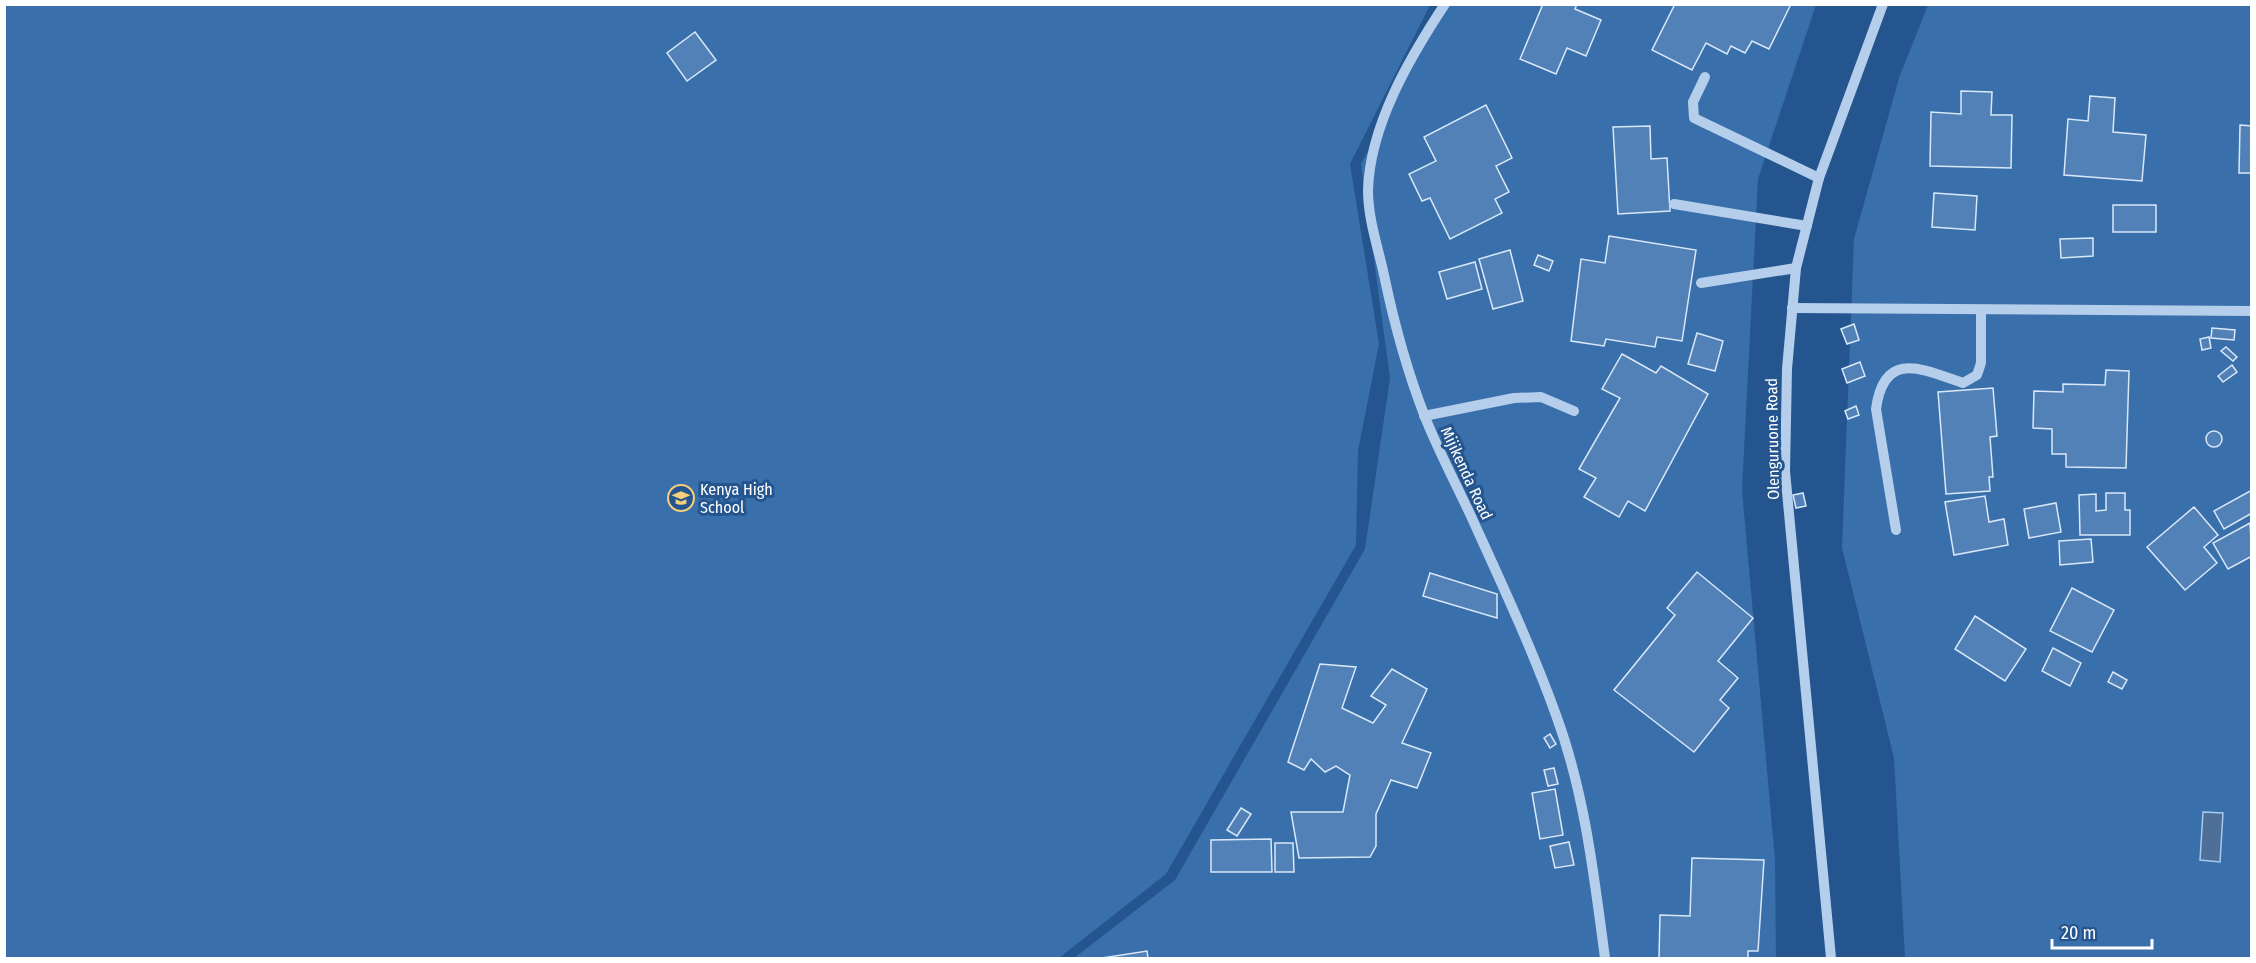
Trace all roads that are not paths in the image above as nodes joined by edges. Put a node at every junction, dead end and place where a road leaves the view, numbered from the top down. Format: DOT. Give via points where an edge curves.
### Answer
graph roads {
  1 [pos="1445,4"];
  2 [pos="1884,4"];
  3 [pos="1705,77"];
  4 [pos="1819,178"];
  5 [pos="1674,204"];
  6 [pos="1807,226"];
  7 [pos="1796,268"];
  8 [pos="1701,283"];
  9 [pos="1792,308"];
  10 [pos="1981,310"];
  11 [pos="2252,311"];
  12 [pos="1574,411"];
  13 [pos="1424,416"];
  14 [pos="1896,530"];
  15 [pos="1605,958"];
  16 [pos="1831,958"];
  1 -- 13 [label="street, Mijikenda Road" via="1410,56 1393,96 1370,166 1368,192 1394,323"];
  2 -- 4 [label="street, Olenguruone Road"];
  3 -- 4 [label="street" via="1693,102 1694,118"];
  4 -- 6 [label="street, Olenguruone Road"];
  5 -- 6 [label="street"];
  6 -- 7 [label="street, Olenguruone Road"];
  7 -- 8 [label="street"];
  7 -- 9 [label="street, Olenguruone Road"];
  9 -- 10 [label="street"];
  9 -- 16 [label="street, Olenguruone Road" via="1785,471"];
  10 -- 11 [label="street"];
  10 -- 14 [label="street" via="1981,363 1977,375 1964,383 1907,366 1887,374 1878,390 1875,408"];
  12 -- 13 [label="street" via="1541,397 1514,398"];
  13 -- 15 [label="street, Mijikenda Road" via="1508,597 1556,715 1576,777 1590,842"];
}
